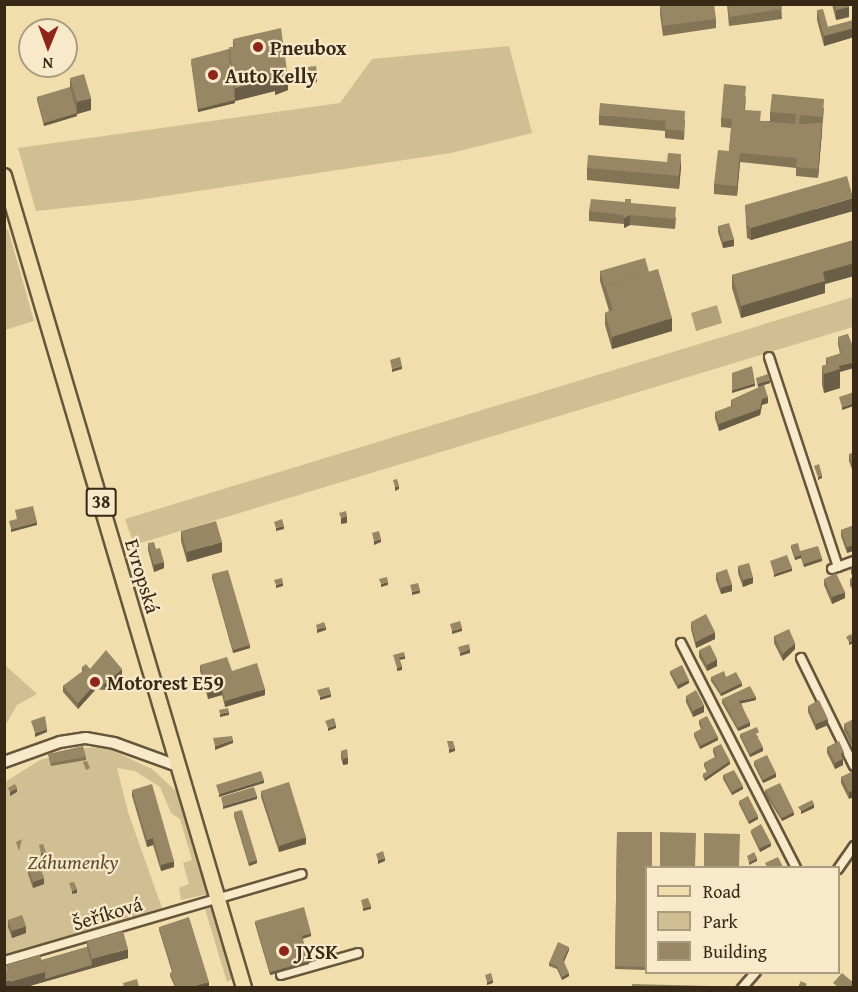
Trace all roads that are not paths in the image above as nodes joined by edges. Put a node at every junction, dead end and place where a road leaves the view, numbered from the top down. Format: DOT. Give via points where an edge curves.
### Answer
graph roads {
  1 [pos="4,176"];
  2 [pos="769,357"];
  3 [pos="854,561"];
  4 [pos="681,643"];
  5 [pos="801,658"];
  6 [pos="4,762"];
  7 [pos="179,762"];
  8 [pos="854,766"];
  9 [pos="854,846"];
  10 [pos="795,866"];
  11 [pos="840,866"];
  12 [pos="302,874"];
  13 [pos="218,896"];
  14 [pos="358,953"];
  15 [pos="4,961"];
  16 [pos="754,974"];
  17 [pos="281,975"];
  18 [pos="244,987"];
  19 [pos="742,987"];
  1 -- 7 [label="main road, Evropská / 38"];
  2 -- 3 [label="street" via="835,568"];
  4 -- 10 [label="street"];
  5 -- 8 [label="street"];
  6 -- 7 [label="street" via="60,742 86,738 114,743 171,764"];
  7 -- 13 [label="main road, Evropská / 38"];
  9 -- 11 [label="street"];
  12 -- 13 [label="street, Šeříková"];
  13 -- 15 [label="street, Šeříková"];
  13 -- 18 [label="main road, Evropská / 38"];
  14 -- 17 [label="street"];
  16 -- 19 [label="street"];
}
